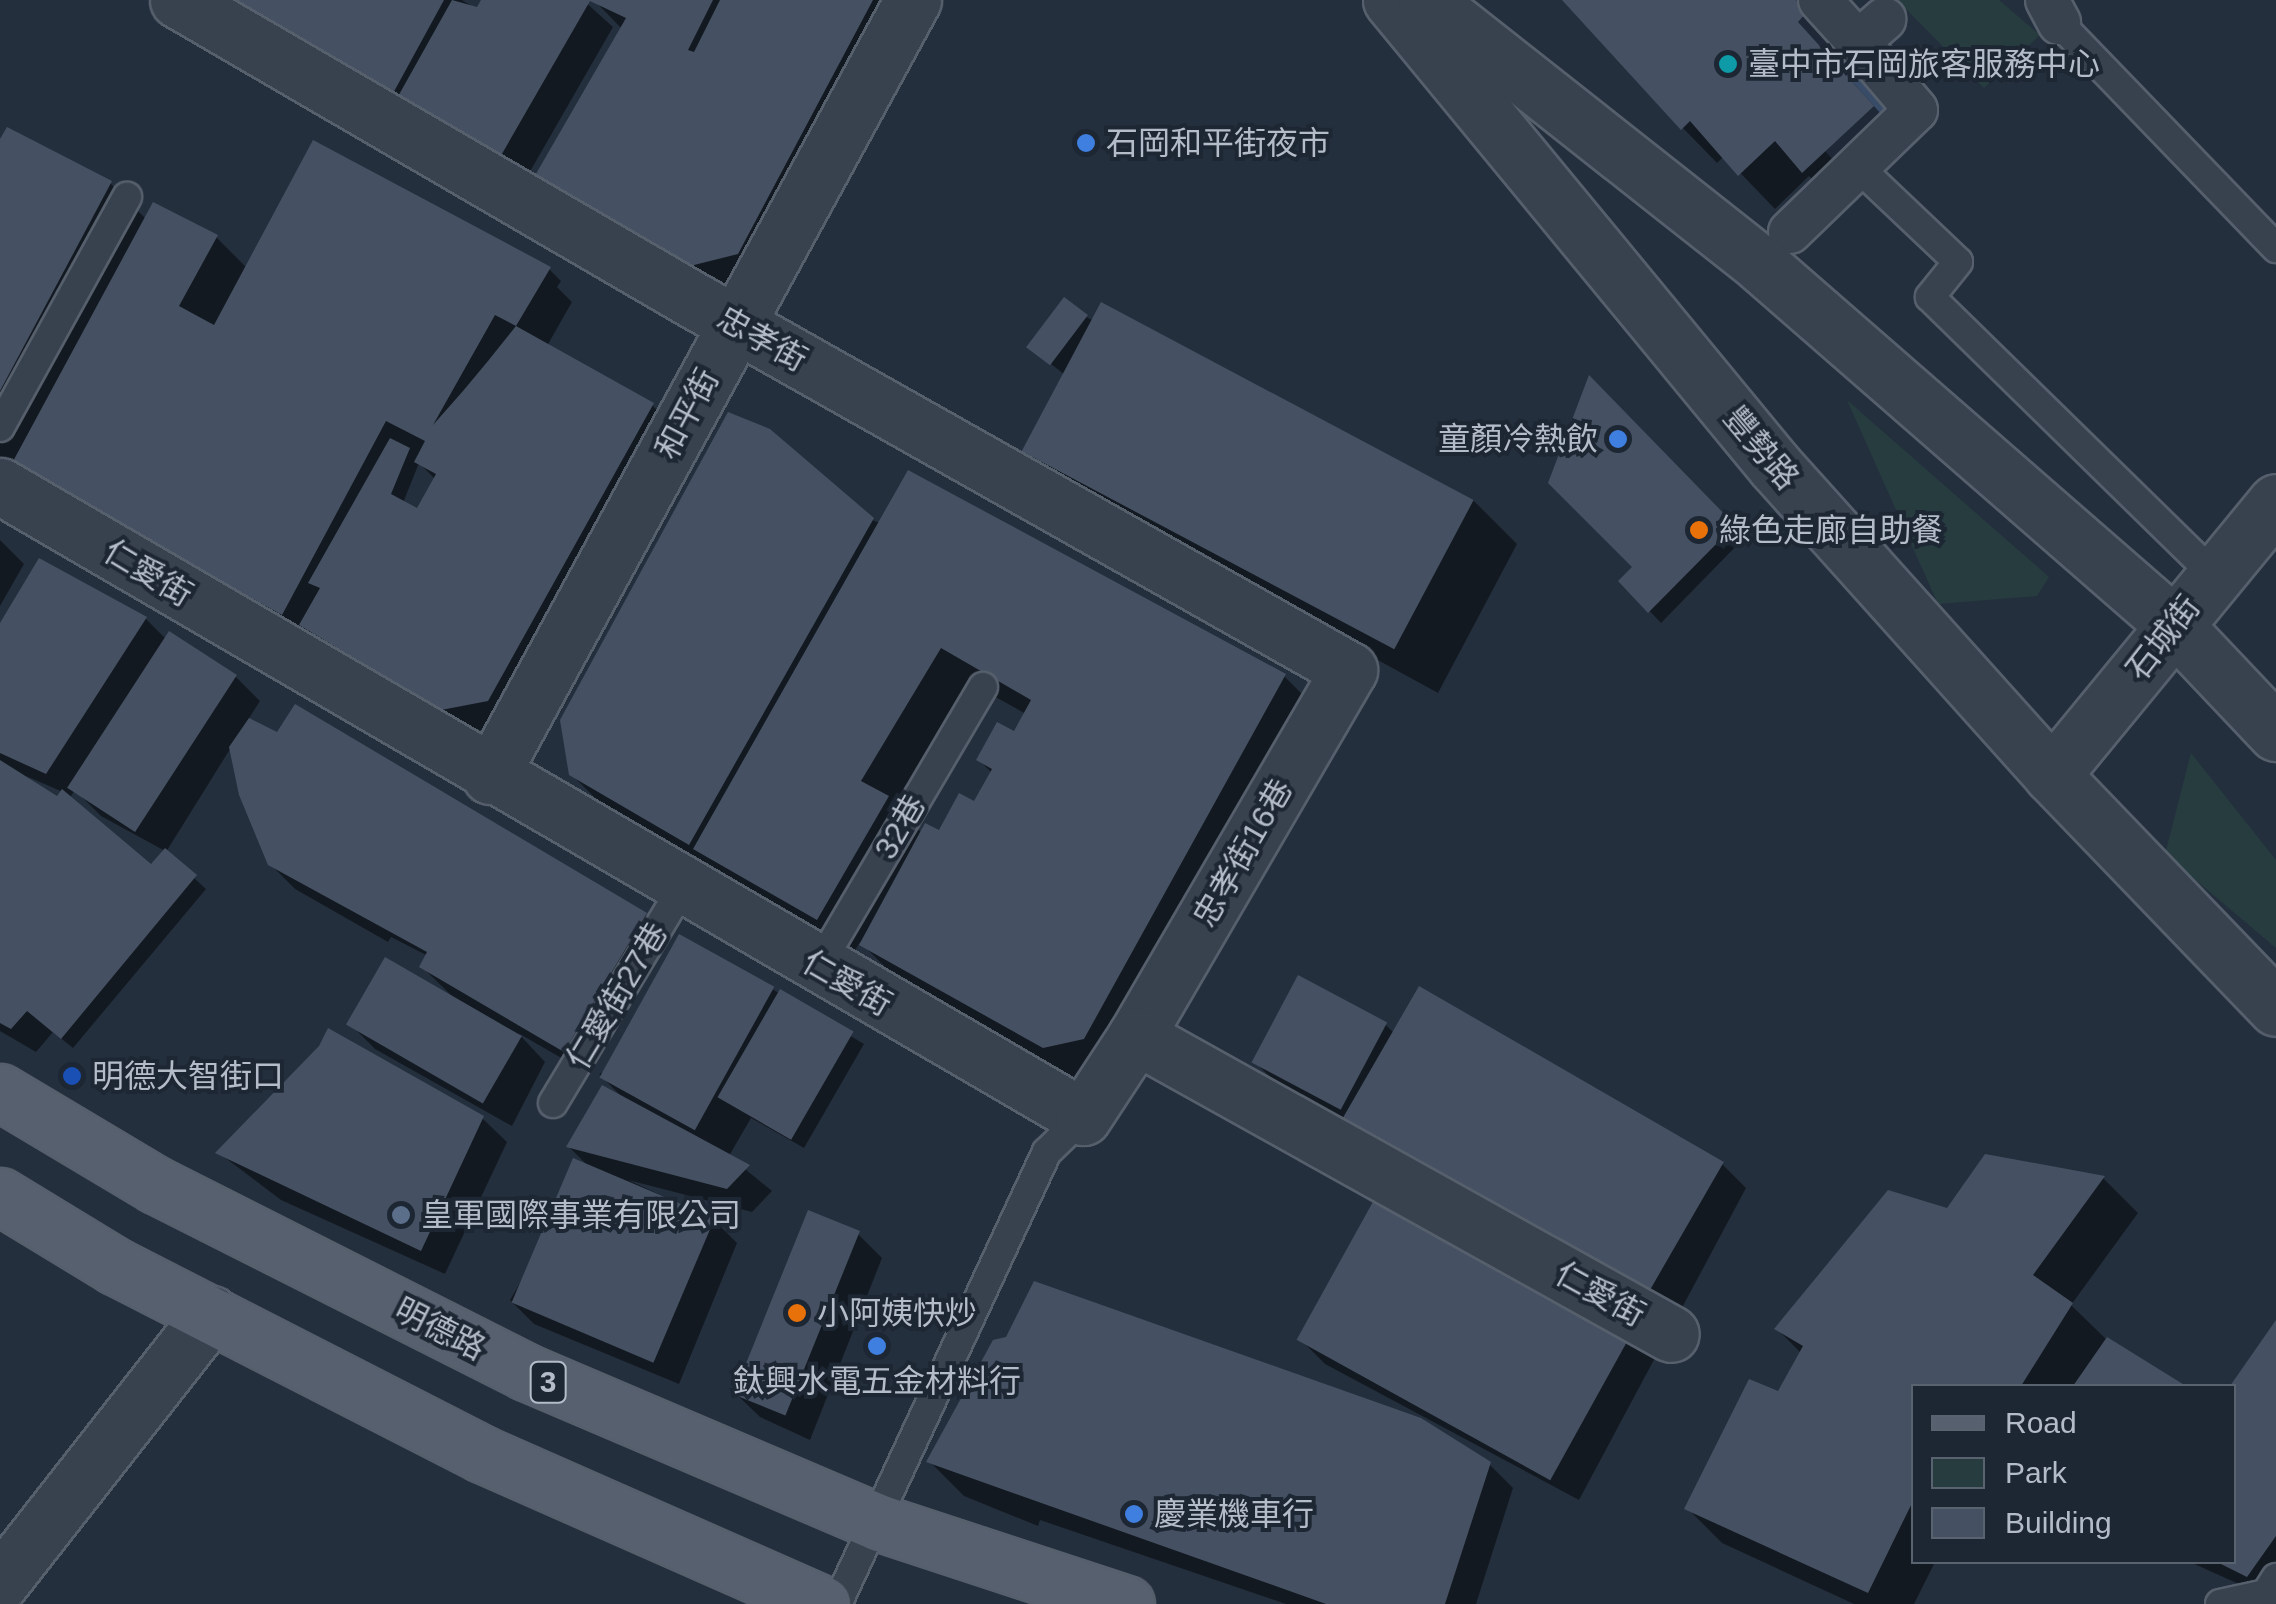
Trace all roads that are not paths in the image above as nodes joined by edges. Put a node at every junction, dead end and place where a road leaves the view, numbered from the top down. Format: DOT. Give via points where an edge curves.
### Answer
graph roads {
  1 [pos="178,0"];
  2 [pos="913,0"];
  3 [pos="1391,0"];
  4 [pos="1426,0"];
  5 [pos="1820,0"];
  6 [pos="2053,12"];
  7 [pos="1836,170"];
  8 [pos="128,197"];
  9 [pos="1790,232"];
  10 [pos="2276,248"];
  11 [pos="735,324"];
  12 [pos="0,426"];
  13 [pos="0,486"];
  14 [pos="2276,502"];
  15 [pos="2213,574"];
  16 [pos="2174,625"];
  17 [pos="1349,670"];
  18 [pos="982,687"];
  19 [pos="2276,734"];
  20 [pos="2052,775"];
  21 [pos="490,776"];
  22 [pos="682,888"];
  23 [pos="818,967"];
  24 [pos="2276,1008"];
  25 [pos="1136,1036"];
  26 [pos="0,1092"];
  27 [pos="553,1103"];
  28 [pos="1083,1117"];
  29 [pos="0,1196"];
  30 [pos="211,1314"];
  31 [pos="1672,1334"];
  32 [pos="880,1523"];
  33 [pos="2276,1578"];
  34 [pos="0,1584"];
  35 [pos="822,1604"];
  36 [pos="837,1604"];
  37 [pos="1126,1604"];
  38 [pos="2220,1604"];
  1 -- 11 [label="street, 忠孝街"];
  2 -- 11 [label="street, 和平街"];
  3 -- 20 [label="street, 豐勢路" via="1775,466"];
  4 -- 16 [label="street" via="1760,264"];
  5 -- 7 [label="street" via="1871,30 1916,110"];
  6 -- 10 [label="lane"];
  7 -- 9 [label="street"];
  7 -- 15 [label="lane" via="1958,262 1930,297"];
  8 -- 12 [label="lane"];
  11 -- 17 [label="street, 忠孝街"];
  11 -- 21 [label="street, 和平街"];
  13 -- 21 [label="street, 仁愛街"];
  14 -- 15 [label="street, 石城街"];
  15 -- 16 [label="street, 石城街"];
  16 -- 19 [label="street"];
  16 -- 20 [label="street, 石城街"];
  17 -- 25 [label="street, 忠孝街16巷"];
  18 -- 23 [label="lane, 32巷"];
  20 -- 24 [label="street, 豐勢路"];
  21 -- 22 [label="street, 仁愛街"];
  22 -- 23 [label="street, 仁愛街"];
  22 -- 27 [label="lane, 仁愛街27巷"];
  23 -- 28 [label="street, 仁愛街"];
  25 -- 28 [label="street"];
  25 -- 31 [label="street, 仁愛街"];
  26 -- 32 [label="main road, 明德路 / 3" via="156,1185 526,1372"];
  28 -- 32 [label="lane" via="1047,1152"];
  29 -- 30 [label="main road"];
  30 -- 34 [label="street"];
  30 -- 35 [label="main road" via="482,1454"];
  32 -- 36 [label="lane"];
  32 -- 37 [label="main road, 明德路 / 3"];
  33 -- 38 [label="lane" via="2266,1594"];
}
